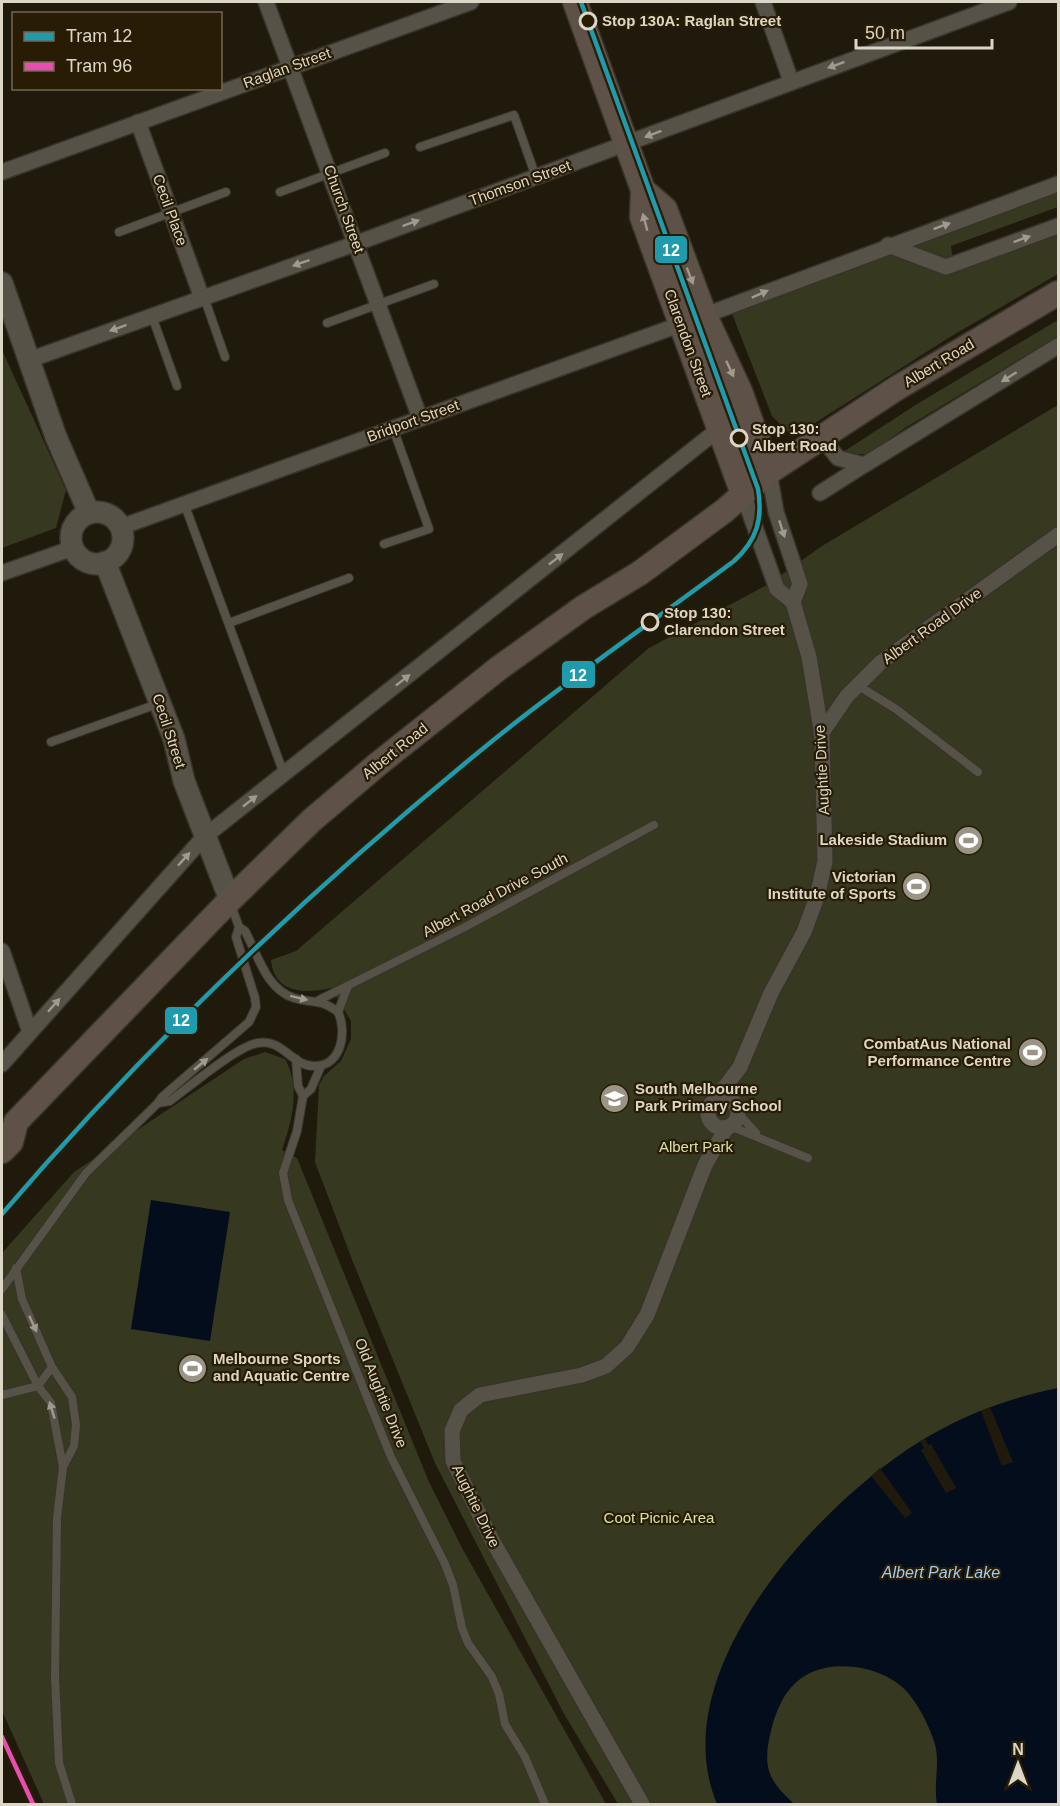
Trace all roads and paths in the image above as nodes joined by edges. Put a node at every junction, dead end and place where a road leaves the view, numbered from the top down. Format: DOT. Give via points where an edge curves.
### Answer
graph roads {
  1 [pos="266,2"];
  2 [pos="471,2"];
  3 [pos="574,2"];
  4 [pos="763,2"];
  5 [pos="1009,2"];
  6 [pos="291,67"];
  7 [pos="791,81"];
  8 [pos="138,122"];
  9 [pos="627,144"];
  10 [pos="420,147"];
  11 [pos="385,153"];
  12 [pos="2,172"];
  13 [pos="332,174"];
  14 [pos="536,177"];
  15 [pos="1059,184"];
  16 [pos="643,190"];
  17 [pos="226,192"];
  18 [pos="280,192"];
  19 [pos="171,213"];
  20 [pos="1059,226"];
  21 [pos="119,232"];
  22 [pos="357,243"];
  23 [pos="888,245"];
  24 [pos="2,283"];
  25 [pos="434,284"];
  26 [pos="1059,293"];
  27 [pos="203,298"];
  28 [pos="378,306"];
  29 [pos="705,315"];
  30 [pos="152,316"];
  31 [pos="327,323"];
  32 [pos="681,324"];
  33 [pos="1059,346"];
  34 [pos="225,357"];
  35 [pos="29,360"];
  36 [pos="177,386"];
  37 [pos="420,418"];
  38 [pos="393,428"];
  39 [pos="719,429"];
  40 [pos="822,438"];
  41 [pos="864,465"];
  42 [pos="769,472"];
  43 [pos="820,493"];
  44 [pos="743,494"];
  45 [pos="184,503"];
  46 [pos="89,513"];
  47 [pos="121,527"];
  48 [pos="1059,534"];
  49 [pos="384,544"];
  50 [pos="74,548"];
  51 [pos="105,562"];
  52 [pos="2,573"];
  53 [pos="349,578"];
  54 [pos="793,602"];
  55 [pos="229,623"];
  56 [pos="857,685"];
  57 [pos="161,703"];
  58 [pos="821,734"];
  59 [pos="51,742"];
  60 [pos="978,772"];
  61 [pos="284,774"];
  62 [pos="654,825"];
  63 [pos="204,837"];
  64 [pos="230,900"];
  65 [pos="239,927"];
  66 [pos="2,951"];
  67 [pos="348,986"];
  68 [pos="319,1000"];
  69 [pos="338,1012"];
  70 [pos="30,1032"];
  71 [pos="296,1059"];
  72 [pos="2,1064"];
  73 [pos="321,1066"];
  74 [pos="740,1067"];
  75 [pos="303,1096"];
  76 [pos="715,1100"];
  77 [pos="158,1103"];
  78 [pos="708,1117"];
  79 [pos="733,1118"];
  80 [pos="9,1123"];
  81 [pos="764,1140"];
  82 [pos="2,1151"];
  83 [pos="808,1158"];
  84 [pos="705,1166"];
  85 [pos="16,1268"];
  86 [pos="2,1289"];
  87 [pos="2,1315"];
  88 [pos="52,1367"];
  89 [pos="38,1386"];
  90 [pos="2,1395"];
  91 [pos="63,1467"];
  92 [pos="72,1804"];
  93 [pos="545,1804"];
  94 [pos="642,1804"];
  1 -- 6 [label="street, Church Street"];
  2 -- 6 [label="street, Raglan Street"];
  3 -- 9 [label="main road, Clarendon Street"];
  4 -- 7 [label="street"];
  5 -- 7 [label="street, Thomson Street, one-way"];
  6 -- 8 [label="street, Raglan Street"];
  6 -- 13 [label="street, Church Street"];
  7 -- 9 [label="street, Thomson Street, one-way"];
  8 -- 12 [label="street, Raglan Street"];
  8 -- 19 [label="street, Cecil Place"];
  9 -- 14 [label="street, Thomson Street"];
  9 -- 16 [label="main road, Clarendon Street"];
  10 -- 14 [label="lane" via="514,115"];
  11 -- 13 [label="lane"];
  13 -- 18 [label="lane"];
  13 -- 22 [label="street, Church Street"];
  22 -- 14 [label="street, Thomson Street, one-way"];
  23 -- 15 [label="street, one-way"];
  16 -- 29 [label="main road, Clarendon Street, one-way" via="665,209"];
  32 -- 16 [label="main road, Clarendon Street, one-way" via="642,217"];
  17 -- 19 [label="lane"];
  19 -- 21 [label="lane"];
  19 -- 27 [label="street, Cecil Place"];
  23 -- 20 [label="street, one-way" via="946,267"];
  22 -- 27 [label="street, Thomson Street, one-way"];
  22 -- 28 [label="street, Church Street"];
  29 -- 23 [label="street, one-way"];
  24 -- 35 [label="street"];
  25 -- 28 [label="lane"];
  26 -- 40 [label="main road, Albert Road" via="897,388"];
  27 -- 30 [label="street, Thomson Street"];
  27 -- 34 [label="lane"];
  28 -- 31 [label="lane"];
  28 -- 37 [label="street, Church Street"];
  29 -- 32 [label="street, Bridport Street"];
  29 -- 42 [label="main road, Clarendon Street, one-way" via="740,391"];
  30 -- 35 [label="street, Thomson Street, one-way"];
  30 -- 36 [label="lane"];
  32 -- 37 [label="street, Bridport Street"];
  32 -- 39 [label="main road, Clarendon Street"];
  33 -- 41 [label="street, one-way"];
  35 -- 46 [label="street"];
  37 -- 38 [label="street, Bridport Street"];
  38 -- 45 [label="street, Bridport Street"];
  38 -- 49 [label="lane" via="429,529"];
  39 -- 44 [label="main road, Clarendon Street"];
  61 -- 39 [label="street, one-way"];
  40 -- 41 [label="street" via="838,458"];
  40 -- 42 [label="main road, Albert Road"];
  41 -- 43 [label="street"];
  42 -- 44 [label="main road, Albert Road"];
  42 -- 54 [label="street, Aughtie Drive, one-way" via="776,512 800,584"];
  44 -- 54 [label="street, Aughtie Drive" via="777,589"];
  44 -- 64 [label="main road, Albert Road" via="640,573 584,607 500,668 312,820"];
  45 -- 47 [label="street, Bridport Street"];
  45 -- 55 [label="lane"];
  46 -- 47 [label="street" via="109,514"];
  46 -- 50 [label="street" via="72,531"];
  47 -- 51 [label="street" via="121,548"];
  48 -- 56 [label="street, Albert Road Drive" via="892,654"];
  50 -- 51 [label="street" via="89,562"];
  50 -- 52 [label="street"];
  51 -- 57 [label="street, Cecil Street"];
  53 -- 55 [label="lane"];
  54 -- 58 [label="street, Aughtie Drive" via="809,657"];
  55 -- 61 [label="lane"];
  56 -- 58 [label="street, Albert Road Drive"];
  56 -- 60 [label="lane" via="896,709"];
  57 -- 59 [label="lane"];
  57 -- 63 [label="street, Cecil Street"];
  58 -- 74 [label="street, Aughtie Drive" via="826,854 820,887 804,932 771,993"];
  63 -- 61 [label="street, one-way"];
  62 -- 67 [label="lane, Albert Road Drive South"];
  63 -- 64 [label="street, Cecil Street"];
  70 -- 63 [label="street, one-way"];
  64 -- 65 [label="lane"];
  64 -- 80 [label="main road, Albert Road"];
  65 -- 68 [label="lane, one-way" via="278,989 294,998"];
  77 -- 65 [label="lane, one-way" via="253,1015 255,998 236,937"];
  66 -- 70 [label="street"];
  67 -- 68 [label="lane, Albert Road Drive South"];
  67 -- 69 [label="lane"];
  68 -- 69 [label="lane"];
  69 -- 73 [label="lane" via="341,1042 332,1058"];
  70 -- 72 [label="street"];
  71 -- 73 [label="lane" via="304,1065"];
  71 -- 75 [label="lane, Old Aughtie Drive" via="298,1086"];
  71 -- 77 [label="lane" via="276,1044 257,1043 170,1101"];
  73 -- 75 [label="lane, Old Aughtie Drive" via="311,1089"];
  74 -- 76 [label="street, Aughtie Drive"];
  74 -- 79 [label="street, Aughtie Drive"];
  75 -- 93 [label="lane, Old Aughtie Drive" via="297,1131 285,1161 283,1184 391,1456 446,1564 468,1643 492,1677 505,1724 522,1751"];
  76 -- 78 [label="street" via="708,1109"];
  76 -- 79 [label="street" via="726,1098"];
  77 -- 85 [label="lane" via="86,1173"];
  78 -- 79 [label="street" via="717,1127"];
  78 -- 84 [label="street, Aughtie Drive"];
  79 -- 81 [label="lane"];
  79 -- 81 [label="lane"];
  79 -- 84 [label="street, Aughtie Drive"];
  80 -- 82 [label="main road, Albert Road" via="10,1142"];
  81 -- 83 [label="lane"];
  84 -- 94 [label="street, Aughtie Drive" via="647,1315 627,1347 606,1366 582,1375 480,1395 461,1410 452,1431 453,1461 492,1540"];
  85 -- 86 [label="lane"];
  85 -- 88 [label="lane, one-way" via="22,1299"];
  87 -- 89 [label="lane"];
  88 -- 89 [label="lane"];
  88 -- 91 [label="lane" via="72,1396 76,1425 74,1446"];
  89 -- 90 [label="lane"];
  91 -- 89 [label="lane, one-way" via="51,1403"];
  91 -- 92 [label="lane" via="57,1518 55,1678 59,1763"];
}
